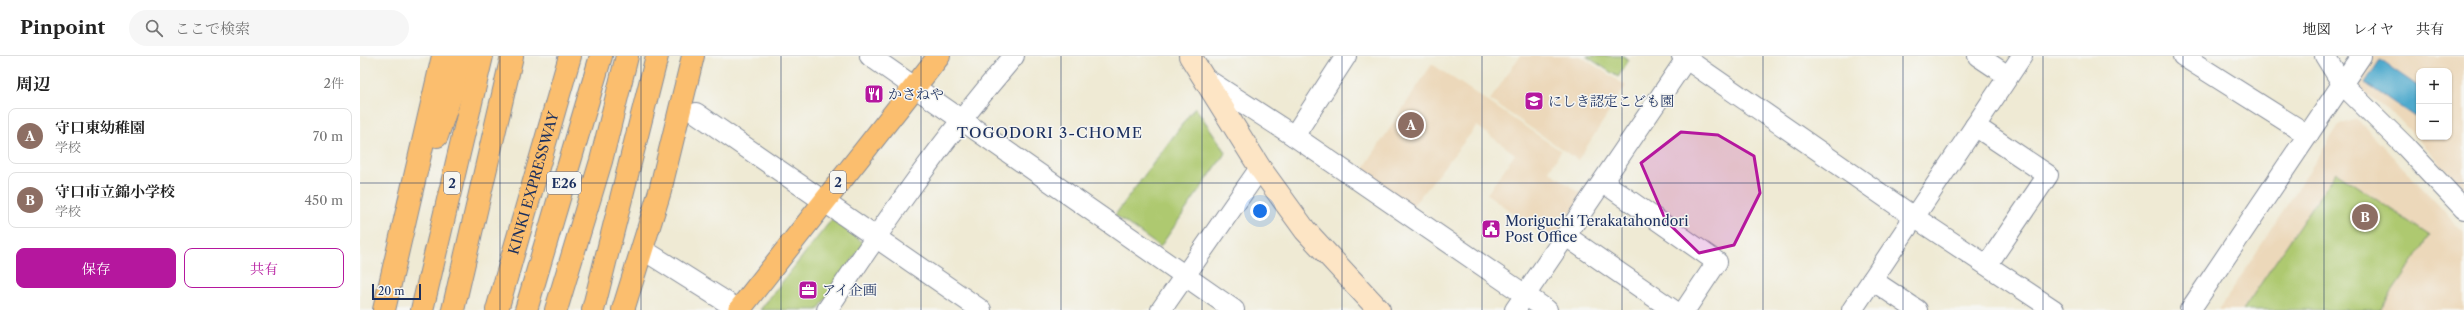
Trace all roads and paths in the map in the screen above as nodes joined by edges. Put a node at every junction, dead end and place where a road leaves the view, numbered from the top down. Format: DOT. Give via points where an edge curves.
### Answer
graph roads {
  1 [pos="442,56"];
  2 [pos="464,56"];
  3 [pos="482,56"];
  4 [pos="512,56"];
  5 [pos="570,56"];
  6 [pos="601,56"];
  7 [pos="627,56"];
  8 [pos="657,56"];
  9 [pos="693,56"];
  10 [pos="870,56"];
  11 [pos="939,56"];
  12 [pos="1014,56"];
  13 [pos="1190,56"];
  14 [pos="1346,56"];
  15 [pos="1978,56"];
  16 [pos="2022,56"];
  17 [pos="2183,56"];
  18 [pos="2325,56"];
  19 [pos="2362,56"];
  20 [pos="1685,57"];
  21 [pos="2008,76"];
  22 [pos="1202,77"];
  23 [pos="2343,85"];
  24 [pos="915,86"];
  25 [pos="696,113"];
  26 [pos="961,118"];
  27 [pos="1975,126"];
  28 [pos="2308,135"];
  29 [pos="1294,136"];
  30 [pos="1260,168"];
  31 [pos="1603,182"];
  32 [pos="823,201"];
  33 [pos="2464,209"];
  34 [pos="1914,217"];
  35 [pos="1566,236"];
  36 [pos="874,238"];
  37 [pos="642,249"];
  38 [pos="395,258"];
  39 [pos="1987,265"];
  40 [pos="1184,276"];
  41 [pos="1872,280"];
  42 [pos="1520,302"];
  43 [pos="384,310"];
  44 [pos="422,310"];
  45 [pos="453,310"];
  46 [pos="497,310"];
  47 [pos="526,310"];
  48 [pos="556,310"];
  49 [pos="593,310"];
  50 [pos="624,310"];
  51 [pos="739,310"];
  52 [pos="827,310"];
  53 [pos="980,310"];
  54 [pos="1161,310"];
  55 [pos="1234,310"];
  56 [pos="1379,310"];
  57 [pos="1547,310"];
  58 [pos="1674,310"];
  59 [pos="1685,310"];
  60 [pos="1852,310"];
  61 [pos="1917,310"];
  62 [pos="2054,310"];
  63 [pos="2190,310"];
  1 -- 38 [label="main road"];
  2 -- 38 [label="main road"];
  3 -- 44 [label="main road, 2"];
  4 -- 45 [label="main road"];
  5 -- 46 [label="main road, KINKI EXPRESSWAY / E26"];
  6 -- 47 [label="main road, KINKI EXPRESSWAY / E26"];
  7 -- 48 [label="main road" via="601,161"];
  8 -- 49 [label="main road"];
  9 -- 37 [label="main road" via="660,191"];
  10 -- 24 [label="street"];
  11 -- 24 [label="main road, 2"];
  12 -- 26 [label="street"];
  13 -- 22 [label="main road"];
  14 -- 29 [label="street"];
  15 -- 21 [label="street"];
  16 -- 21 [label="street"];
  17 -- 28 [label="street"];
  18 -- 23 [label="street"];
  19 -- 23 [label="street"];
  20 -- 31 [label="street"];
  20 -- 34 [label="street"];
  21 -- 27 [label="street"];
  22 -- 29 [label="street"];
  22 -- 30 [label="main road"];
  23 -- 28 [label="street"];
  23 -- 33 [label="street"];
  24 -- 26 [label="street"];
  24 -- 32 [label="main road, 2"];
  25 -- 32 [label="street"];
  26 -- 36 [label="street"];
  26 -- 40 [label="street"];
  27 -- 34 [label="street"];
  27 -- 39 [label="street" via="2048,175"];
  28 -- 63 [label="street"];
  29 -- 42 [label="street"];
  30 -- 40 [label="street"];
  30 -- 56 [label="main road" via="1305,230"];
  31 -- 35 [label="street"];
  31 -- 59 [label="street" via="1717,262"];
  32 -- 36 [label="street"];
  32 -- 51 [label="main road, 2"];
  34 -- 39 [label="street"];
  34 -- 41 [label="street"];
  35 -- 42 [label="street"];
  35 -- 58 [label="street"];
  36 -- 52 [label="street"];
  36 -- 53 [label="street"];
  37 -- 50 [label="main road"];
  37 -- 51 [label="street"];
  38 -- 43 [label="main road"];
  39 -- 62 [label="street"];
  40 -- 54 [label="street"];
  40 -- 55 [label="street"];
  41 -- 60 [label="street"];
  41 -- 61 [label="street"];
  42 -- 57 [label="street"];
}
